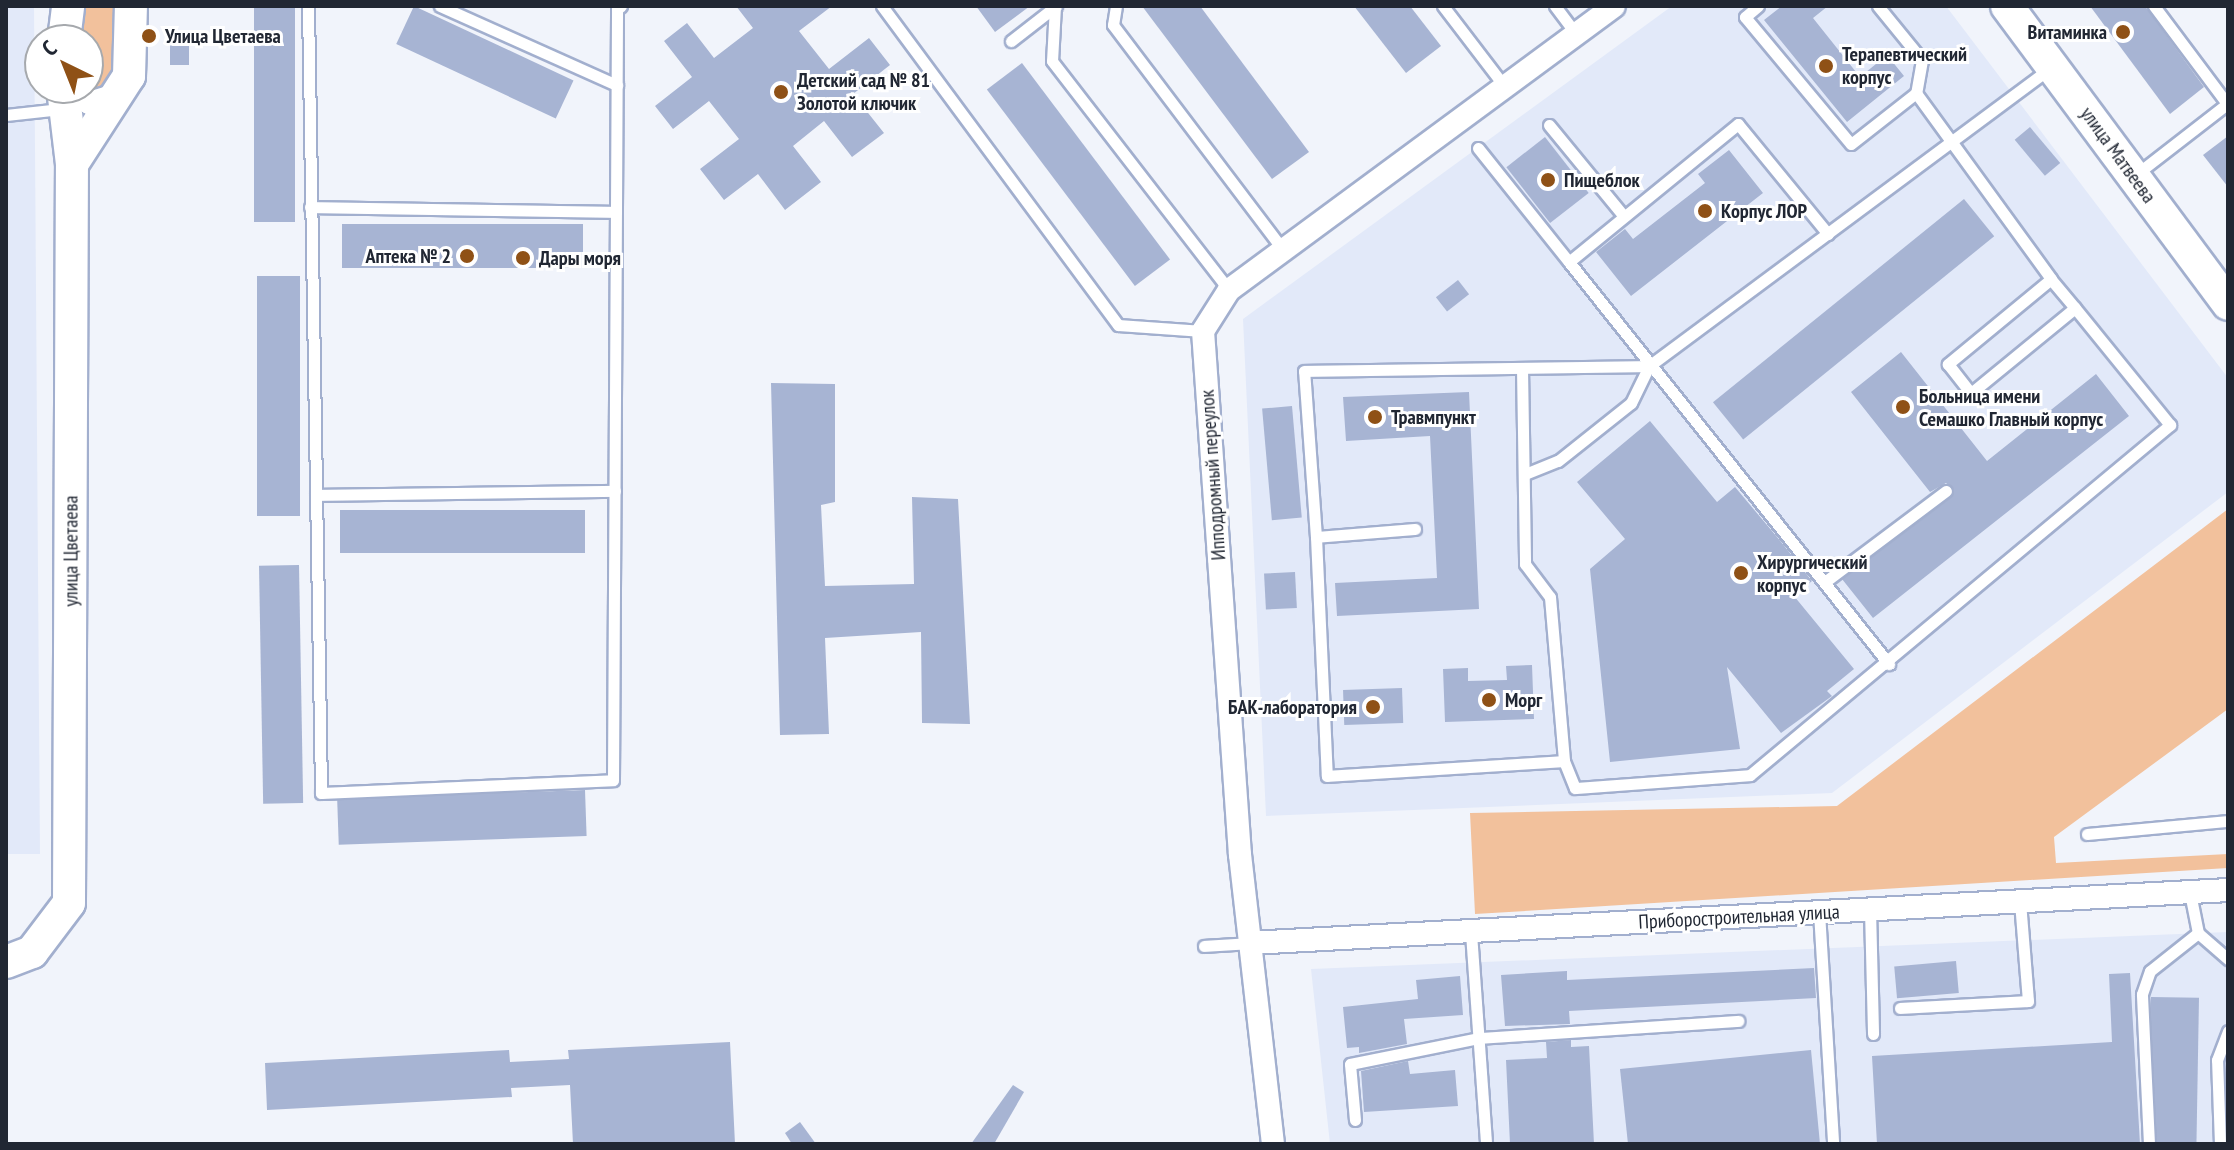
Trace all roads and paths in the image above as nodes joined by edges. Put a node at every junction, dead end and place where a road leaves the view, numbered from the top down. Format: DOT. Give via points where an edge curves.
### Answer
graph roads {
  1 [pos="131,6"];
  2 [pos="308,6"];
  3 [pos="440,6"];
  4 [pos="621,6"];
  5 [pos="882,6"];
  6 [pos="1055,6"];
  7 [pos="1116,6"];
  8 [pos="1443,6"];
  9 [pos="1555,6"];
  10 [pos="1614,6"];
  11 [pos="1758,6"];
  12 [pos="1878,6"];
  13 [pos="2007,6"];
  14 [pos="2154,6"];
  15 [pos="1576,34"];
  16 [pos="1011,41"];
  17 [pos="2052,66"];
  18 [pos="617,85"];
  19 [pos="1505,87"];
  20 [pos="121,92"];
  21 [pos="1916,93"];
  22 [pos="104,98"];
  23 [pos="38,104"];
  24 [pos="66,104"];
  25 [pos="2228,104"];
  26 [pos="6,115"];
  27 [pos="1549,125"];
  28 [pos="1953,143"];
  29 [pos="1478,148"];
  30 [pos="72,164"];
  31 [pos="2134,176"];
  32 [pos="310,207"];
  33 [pos="616,212"];
  34 [pos="1623,215"];
  35 [pos="1828,234"];
  36 [pos="1283,250"];
  37 [pos="1569,262"];
  38 [pos="2051,279"];
  39 [pos="1229,290"];
  40 [pos="2228,304"];
  41 [pos="2075,308"];
  42 [pos="1203,331"];
  43 [pos="1649,366"];
  44 [pos="1522,368"];
  45 [pos="1525,474"];
  46 [pos="615,491"];
  47 [pos="1946,491"];
  48 [pos="316,495"];
  49 [pos="1415,529"];
  50 [pos="1316,537"];
  51 [pos="1826,581"];
  52 [pos="1889,664"];
  53 [pos="1564,761"];
  54 [pos="2228,821"];
  55 [pos="2087,834"];
  56 [pos="2228,890"];
  57 [pos="2190,893"];
  58 [pos="2020,902"];
  59 [pos="1870,909"];
  60 [pos="1819,912"];
  61 [pos="1471,933"];
  62 [pos="2198,933"];
  63 [pos="1250,943"];
  64 [pos="1204,946"];
  65 [pos="2228,959"];
  66 [pos="6,962"];
  67 [pos="1900,1008"];
  68 [pos="1738,1021"];
  69 [pos="2228,1031"];
  70 [pos="1873,1034"];
  71 [pos="1479,1038"];
  72 [pos="1355,1120"];
  73 [pos="1273,1144"];
  74 [pos="1486,1144"];
  75 [pos="1833,1144"];
  76 [pos="2149,1144"];
  77 [pos="2220,1144"];
  1 -- 20 [label="main road" via="129,76"];
  2 -- 32 [label="lane"];
  3 -- 18 [label="lane"];
  4 -- 18 [label="lane"];
  5 -- 42 [label="lane" via="1118,325"];
  6 -- 16 [label="lane"];
  6 -- 39 [label="lane" via="1052,61"];
  7 -- 36 [label="lane" via="1113,25"];
  8 -- 19 [label="lane"];
  9 -- 15 [label="lane"];
  10 -- 15 [label="street"];
  11 -- 21 [label="lane" via="1745,17 1851,144"];
  12 -- 21 [label="lane" via="1922,60"];
  13 -- 17 [label="main road, улица Матвеева"];
  14 -- 25 [label="lane"];
  15 -- 19 [label="street"];
  17 -- 28 [label="lane"];
  17 -- 31 [label="main road, улица Матвеева"];
  18 -- 33 [label="lane"];
  19 -- 36 [label="street"];
  20 -- 22 [label="street"];
  20 -- 30 [label="main road"];
  21 -- 28 [label="lane"];
  23 -- 26 [label="lane"];
  24 -- 30 [label="main road, улица Цветаева"];
  25 -- 31 [label="lane"];
  27 -- 34 [label="lane"];
  28 -- 35 [label="lane"];
  28 -- 38 [label="lane"];
  29 -- 37 [label="lane"];
  30 -- 66 [label="main road, улица Цветаева" via="69,903 32,952"];
  31 -- 40 [label="main road, улица Матвеева"];
  32 -- 33 [label="lane"];
  32 -- 48 [label="lane"];
  33 -- 46 [label="lane"];
  34 -- 35 [label="lane" via="1738,124"];
  34 -- 37 [label="lane"];
  35 -- 43 [label="lane"];
  36 -- 39 [label="street"];
  37 -- 43 [label="lane"];
  38 -- 41 [label="lane"];
  38 -- 41 [label="lane" via="1948,364 1971,393"];
  39 -- 42 [label="street"];
  41 -- 52 [label="lane" via="2170,425"];
  42 -- 63 [label="street, Ипподромный переулок"];
  43 -- 44 [label="lane"];
  43 -- 45 [label="lane" via="1631,403 1558,461"];
  43 -- 51 [label="lane"];
  44 -- 45 [label="lane"];
  44 -- 50 [label="lane" via="1304,371"];
  45 -- 53 [label="lane" via="1525,564 1550,597"];
  46 -- 48 [label="lane"];
  46 -- 48 [label="lane" via="613,780 321,793"];
  47 -- 51 [label="lane"];
  49 -- 50 [label="lane"];
  50 -- 53 [label="lane" via="1327,776"];
  51 -- 52 [label="lane"];
  52 -- 53 [label="lane" via="1750,775 1575,788"];
  54 -- 55 [label="lane"];
  56 -- 57 [label="street, Приборостроительная улица"];
  57 -- 58 [label="street, Приборостроительная улица"];
  57 -- 62 [label="lane"];
  58 -- 59 [label="street, Приборостроительная улица"];
  58 -- 67 [label="lane" via="2028,1001"];
  59 -- 60 [label="street, Приборостроительная улица"];
  59 -- 70 [label="lane"];
  60 -- 61 [label="street, Приборостроительная улица"];
  60 -- 75 [label="lane"];
  61 -- 63 [label="street, Приборостроительная улица"];
  61 -- 71 [label="lane"];
  62 -- 65 [label="lane"];
  62 -- 76 [label="lane" via="2150,971 2142,994"];
  63 -- 64 [label="lane"];
  63 -- 73 [label="street, Ипподромный переулок"];
  68 -- 71 [label="lane"];
  69 -- 77 [label="lane" via="2217,1060"];
  71 -- 72 [label="lane" via="1350,1064"];
  71 -- 74 [label="lane"];
}
